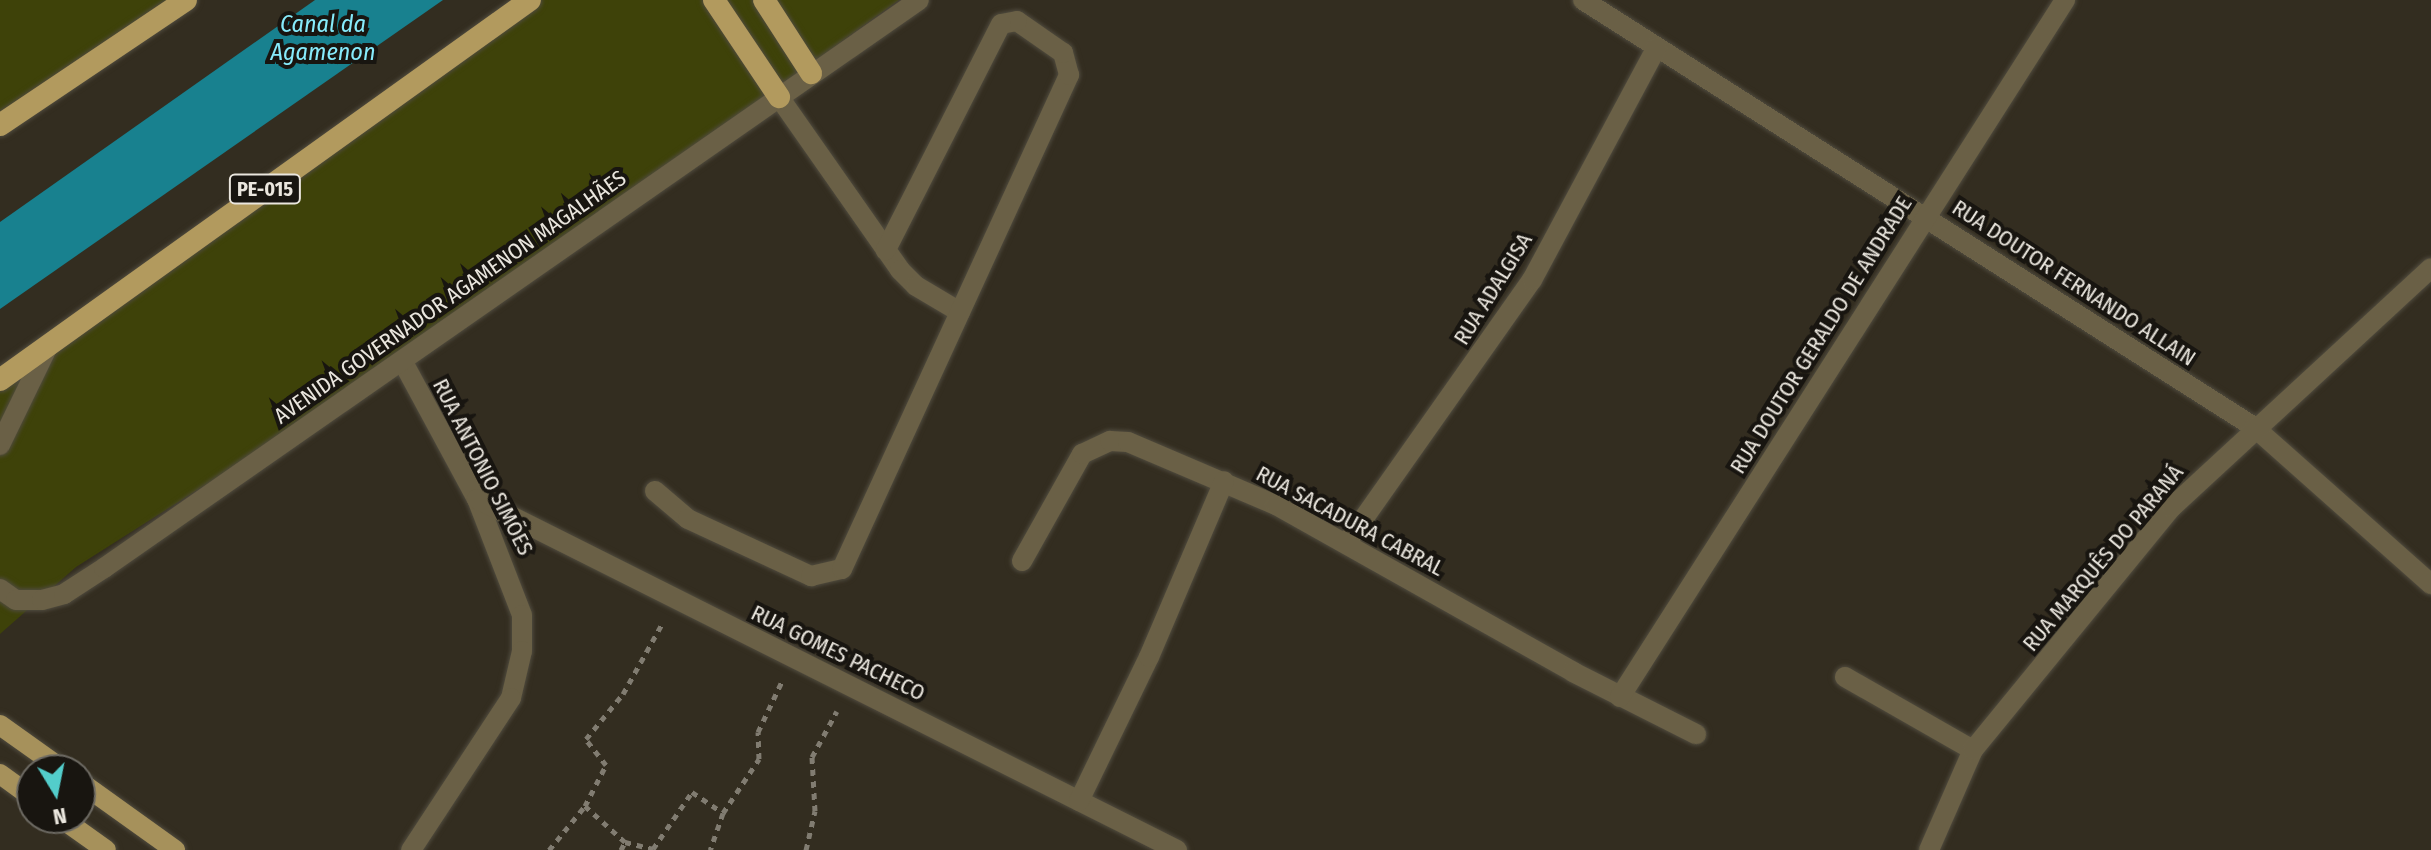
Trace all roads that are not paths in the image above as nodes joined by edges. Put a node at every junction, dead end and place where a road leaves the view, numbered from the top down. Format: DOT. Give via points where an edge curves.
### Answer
graph roads {
  1 [pos="186,0"];
  2 [pos="530,0"];
  3 [pos="714,0"];
  4 [pos="764,0"];
  5 [pos="919,0"];
  6 [pos="1583,0"];
  7 [pos="2065,0"];
  8 [pos="1657,47"];
  9 [pos="811,73"];
  10 [pos="779,97"];
  11 [pos="0,125"];
  12 [pos="1925,217"];
  13 [pos="886,250"];
  14 [pos="2431,268"];
  15 [pos="960,312"];
  16 [pos="50,342"];
  17 [pos="404,364"];
  18 [pos="0,380"];
  19 [pos="2254,427"];
  20 [pos="0,445"];
  21 [pos="1224,481"];
  22 [pos="655,491"];
  23 [pos="477,499"];
  24 [pos="1347,542"];
  25 [pos="1022,561"];
  26 [pos="2431,584"];
  27 [pos="0,589"];
  28 [pos="1845,677"];
  29 [pos="1620,697"];
  30 [pos="0,725"];
  31 [pos="1696,734"];
  32 [pos="1973,750"];
  33 [pos="41,754"];
  34 [pos="96,793"];
  35 [pos="1079,801"];
  36 [pos="84,834"];
  37 [pos="106,850"];
  38 [pos="175,850"];
  39 [pos="411,850"];
  40 [pos="1177,850"];
  41 [pos="1929,850"];
  1 -- 11 [label="highway"];
  2 -- 16 [label="highway, PE-015"];
  3 -- 10 [label="highway"];
  4 -- 9 [label="highway"];
  5 -- 9 [label="street, AVENIDA GOVERNADOR AGAMENON MAGALHÃES"];
  6 -- 8 [label="street, RUA DOUTOR FERNANDO ALLAIN"];
  7 -- 12 [label="street, RUA DOUTOR GERALDO DE ANDRADE"];
  8 -- 12 [label="street, RUA DOUTOR FERNANDO ALLAIN"];
  8 -- 24 [label="street, RUA ADALGISA" via="1532,280"];
  9 -- 10 [label="street, AVENIDA GOVERNADOR AGAMENON MAGALHÃES"];
  10 -- 13 [label="street"];
  10 -- 17 [label="street, AVENIDA GOVERNADOR AGAMENON MAGALHÃES"];
  12 -- 19 [label="street, RUA DOUTOR FERNANDO ALLAIN"];
  12 -- 29 [label="street, RUA DOUTOR GERALDO DE ANDRADE"];
  13 -- 15 [label="street" via="916,286"];
  13 -- 15 [label="street" via="1001,24 1017,21 1063,53 1069,75"];
  14 -- 19 [label="street, RUA MARQUÊS DO PARANÁ"];
  15 -- 22 [label="street" via="842,569 811,576 688,519"];
  16 -- 18 [label="highway, PE-015"];
  16 -- 20 [label="street"];
  17 -- 23 [label="street, RUA ANTONIO SIMÕES"];
  17 -- 27 [label="street, AVENIDA GOVERNADOR AGAMENON MAGALHÃES" via="64,594 16,600"];
  19 -- 26 [label="street, RUA DOUTOR FERNANDO ALLAIN"];
  19 -- 32 [label="street, RUA MARQUÊS DO PARANÁ" via="2172,507"];
  21 -- 24 [label="street, RUA SACADURA CABRAL"];
  21 -- 25 [label="street, RUA SACADURA CABRAL" via="1128,442 1094,446 1070,469"];
  21 -- 35 [label="street" via="1149,657"];
  23 -- 35 [label="street, RUA GOMES PACHECO"];
  23 -- 39 [label="street, RUA ANTONIO SIMÕES" via="515,586 522,651 511,698"];
  24 -- 29 [label="street, RUA SACADURA CABRAL"];
  28 -- 32 [label="street"];
  29 -- 31 [label="street, RUA SACADURA CABRAL"];
  30 -- 33 [label="main road"];
  32 -- 41 [label="street, RUA MARQUÊS DO PARANÁ"];
  34 -- 38 [label="main road"];
  35 -- 40 [label="street, RUA GOMES PACHECO"];
  36 -- 37 [label="main road"];
}
